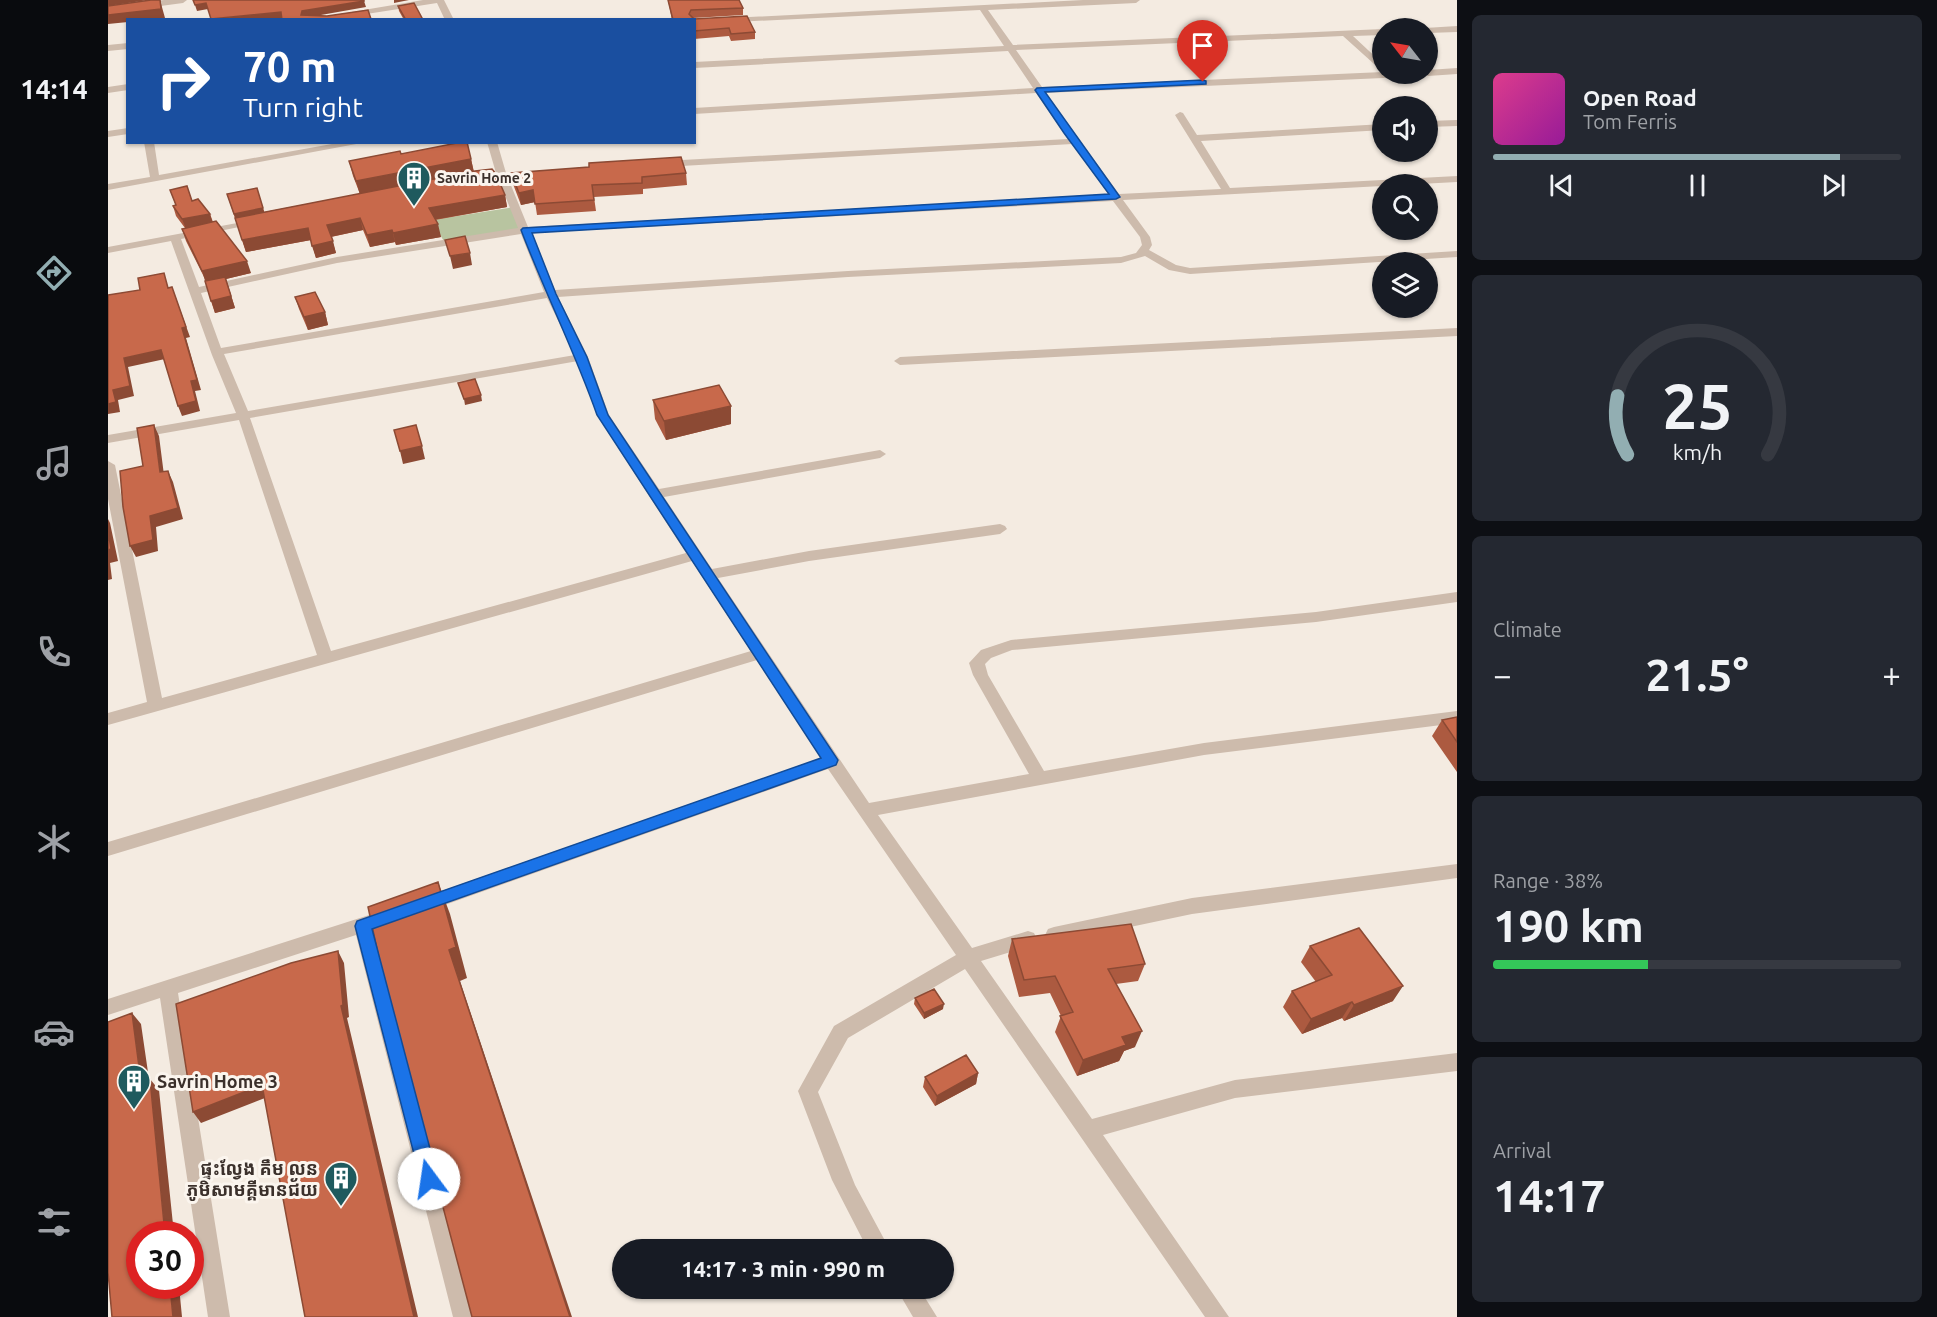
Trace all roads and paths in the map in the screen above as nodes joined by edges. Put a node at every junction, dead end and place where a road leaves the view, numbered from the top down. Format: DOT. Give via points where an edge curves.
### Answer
graph roads {
  1 [pos="183,0"];
  2 [pos="440,0"];
  3 [pos="1136,0"];
  4 [pos="983,8"];
  5 [pos="108,10"];
  6 [pos="321,18"];
  7 [pos="449,18"];
  8 [pos="696,21"];
  9 [pos="1457,29"];
  10 [pos="1438,30"];
  11 [pos="1372,33"];
  12 [pos="1346,34"];
  13 [pos="126,46"];
  14 [pos="108,48"];
  15 [pos="1012,48"];
  16 [pos="1372,59"];
  17 [pos="696,65"];
  18 [pos="1457,71"];
  19 [pos="1438,72"];
  20 [pos="1372,75"];
  21 [pos="126,87"];
  22 [pos="108,90"];
  23 [pos="1040,90"];
  24 [pos="696,111"];
  25 [pos="1180,115"];
  26 [pos="1457,123"];
  27 [pos="1438,124"];
  28 [pos="1372,128"];
  29 [pos="126,131"];
  30 [pos="108,134"];
  31 [pos="1194,138"];
  32 [pos="1076,141"];
  33 [pos="149,144"];
  34 [pos="351,144"];
  35 [pos="493,144"];
  36 [pos="655,165"];
  37 [pos="155,179"];
  38 [pos="1457,179"];
  39 [pos="108,187"];
  40 [pos="1227,191"];
  41 [pos="1116,197"];
  42 [pos="268,218"];
  43 [pos="526,230"];
  44 [pos="175,236"];
  45 [pos="108,250"];
  46 [pos="1144,251"];
  47 [pos="1457,254"];
  48 [pos="196,291"];
  49 [pos="551,294"];
  50 [pos="1457,332"];
  51 [pos="217,352"];
  52 [pos="582,357"];
  53 [pos="900,361"];
  54 [pos="243,415"];
  55 [pos="108,439"];
  56 [pos="880,454"];
  57 [pos="108,465"];
  58 [pos="655,494"];
  59 [pos="1000,529"];
  60 [pos="695,555"];
  61 [pos="708,574"];
  62 [pos="1457,597"];
  63 [pos="760,654"];
  64 [pos="326,658"];
  65 [pos="156,706"];
  66 [pos="1457,717"];
  67 [pos="108,719"];
  68 [pos="831,760"];
  69 [pos="1040,778"];
  70 [pos="866,810"];
  71 [pos="108,849"];
  72 [pos="1457,871"];
  73 [pos="363,926"];
  74 [pos="969,957"];
  75 [pos="168,988"];
  76 [pos="108,1007"];
  77 [pos="1457,1062"];
  78 [pos="1087,1130"];
  79 [pos="873,1239"];
  80 [pos="914,1299"];
  81 [pos="219,1317"];
  82 [pos="464,1317"];
  83 [pos="926,1317"];
  84 [pos="1218,1317"];
  1 -- 5 [label="street"];
  2 -- 6 [label="street"];
  2 -- 7 [label="street"];
  3 -- 4 [label="street"];
  4 -- 8 [label="street"];
  4 -- 15 [label="street"];
  9 -- 10 [label="street"];
  11 -- 12 [label="street"];
  12 -- 15 [label="street"];
  12 -- 16 [label="street"];
  13 -- 14 [label="street"];
  15 -- 17 [label="street"];
  15 -- 23 [label="street"];
  18 -- 19 [label="street"];
  20 -- 23 [label="street"];
  21 -- 22 [label="street"];
  23 -- 24 [label="street"];
  23 -- 32 [label="street"];
  25 -- 31 [label="street"];
  26 -- 27 [label="street"];
  28 -- 31 [label="street"];
  29 -- 30 [label="street"];
  31 -- 40 [label="street"];
  32 -- 36 [label="street"];
  32 -- 41 [label="street"];
  33 -- 37 [label="street"];
  34 -- 37 [label="street"];
  35 -- 43 [label="street" via="501,174"];
  37 -- 39 [label="street"];
  38 -- 40 [label="street"];
  40 -- 41 [label="street"];
  41 -- 43 [label="street"];
  41 -- 46 [label="street" via="1145,237"];
  42 -- 44 [label="street"];
  43 -- 48 [label="street" via="337,260"];
  43 -- 49 [label="street"];
  44 -- 45 [label="street"];
  44 -- 48 [label="street"];
  46 -- 47 [label="street" via="1173,268 1190,271"];
  46 -- 49 [label="street" via="1121,260"];
  48 -- 51 [label="street"];
  49 -- 51 [label="street"];
  49 -- 52 [label="street"];
  50 -- 53 [label="street"];
  51 -- 54 [label="street"];
  52 -- 54 [label="street"];
  52 -- 58 [label="street" via="603,415"];
  54 -- 55 [label="street"];
  54 -- 64 [label="street"];
  56 -- 58 [label="street"];
  57 -- 65 [label="street"];
  58 -- 60 [label="street"];
  59 -- 61 [label="street"];
  60 -- 61 [label="street"];
  60 -- 64 [label="street"];
  61 -- 63 [label="street"];
  62 -- 69 [label="street" via="1316,617 1011,645 986,654 976,663 981,675"];
  63 -- 68 [label="street"];
  63 -- 71 [label="street"];
  64 -- 65 [label="street"];
  65 -- 67 [label="street"];
  66 -- 69 [label="street" via="1204,749"];
  68 -- 70 [label="street"];
  68 -- 73 [label="street"];
  69 -- 70 [label="street"];
  70 -- 74 [label="street"];
  72 -- 74 [label="street" via="1192,906 1028,939"];
  73 -- 75 [label="street"];
  73 -- 82 [label="street"];
  74 -- 78 [label="street"];
  74 -- 79 [label="street" via="841,1032 808,1091 860,1220"];
  75 -- 76 [label="street"];
  75 -- 81 [label="street"];
  77 -- 78 [label="street" via="1234,1089"];
  78 -- 84 [label="street"];
  80 -- 83 [label="street"];
}
